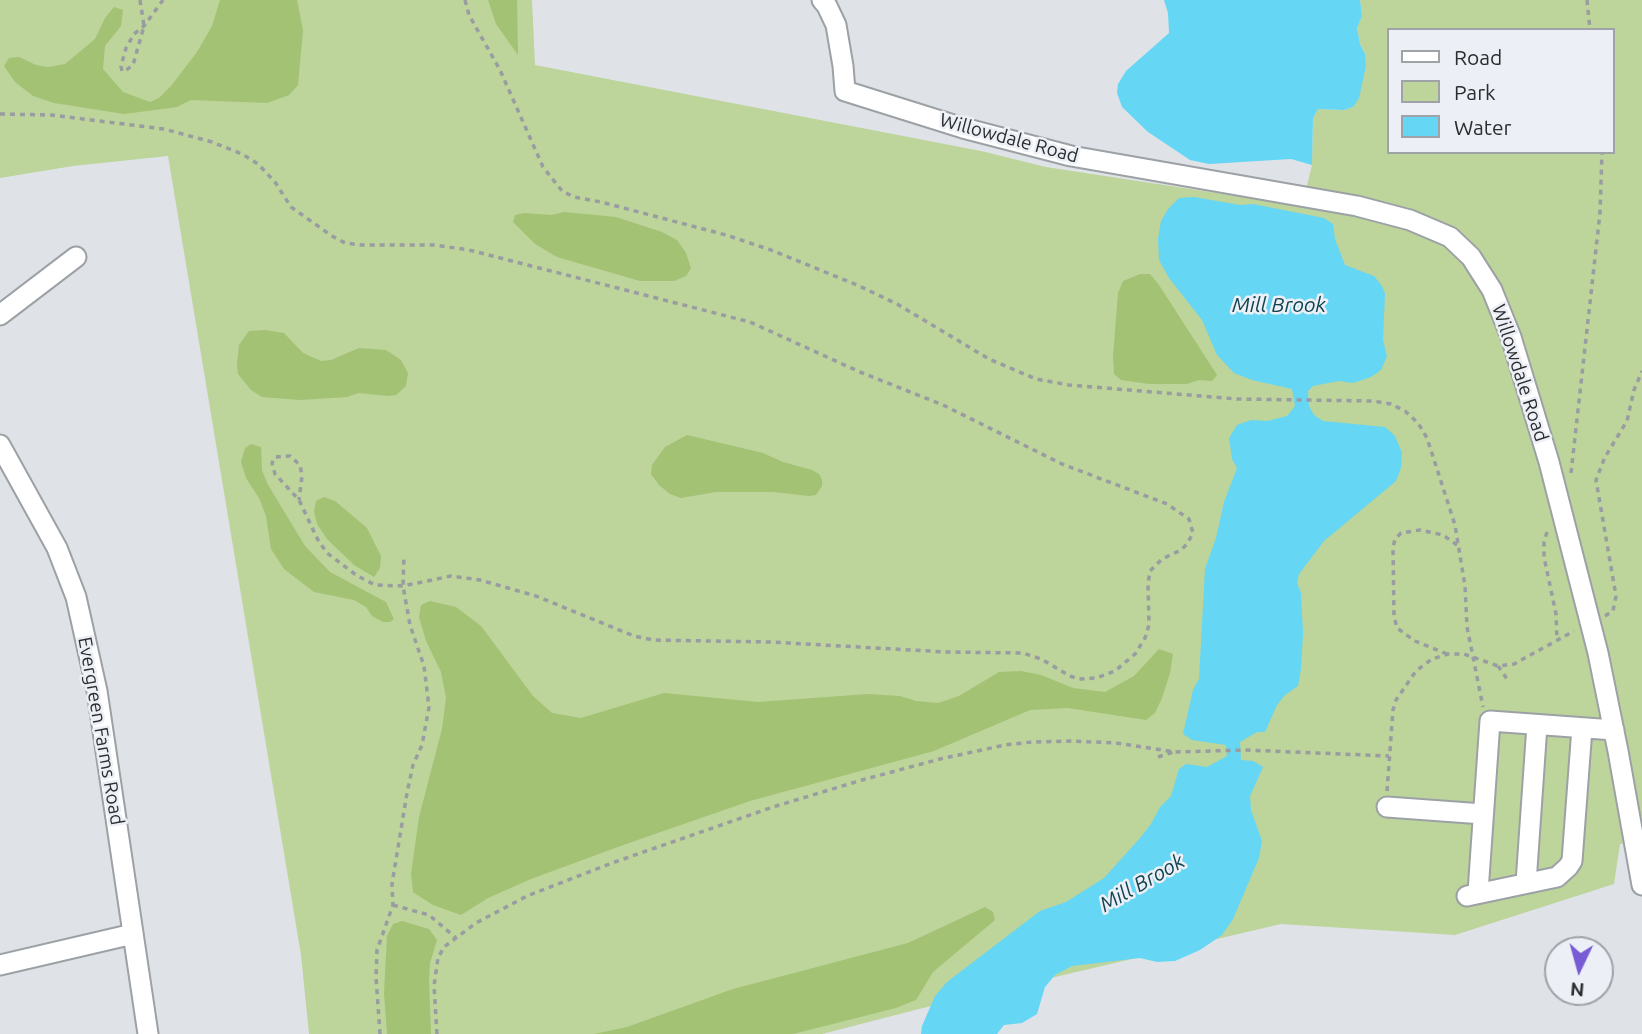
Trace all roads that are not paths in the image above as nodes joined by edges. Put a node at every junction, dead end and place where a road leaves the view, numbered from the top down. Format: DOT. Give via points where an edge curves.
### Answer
graph roads {
  1 [pos="822,0"];
  2 [pos="76,257"];
  3 [pos="0,315"];
  4 [pos="0,445"];
  5 [pos="1537,725"];
  6 [pos="1582,728"];
  7 [pos="1614,730"];
  8 [pos="1387,807"];
  9 [pos="1483,814"];
  10 [pos="1526,883"];
  11 [pos="1642,885"];
  12 [pos="133,934"];
  13 [pos="0,965"];
  14 [pos="148,1034"];
  1 -- 7 [label="street, Willowdale Road" via="836,26 845,91 1071,156 1357,206 1450,237 1471,257 1492,290 1515,349 1561,506"];
  2 -- 3 [label="street"];
  4 -- 12 [label="street, Evergreen Farms Road" via="57,548 75,597 97,691"];
  5 -- 6 [label="street"];
  5 -- 9 [label="street" via="1490,722"];
  5 -- 10 [label="street"];
  6 -- 7 [label="street"];
  6 -- 10 [label="street" via="1572,861 1557,877"];
  7 -- 11 [label="street, Willowdale Road"];
  8 -- 9 [label="street"];
  9 -- 10 [label="street" via="1472,894"];
  12 -- 13 [label="street"];
  12 -- 14 [label="street, Evergreen Farms Road"];
}
